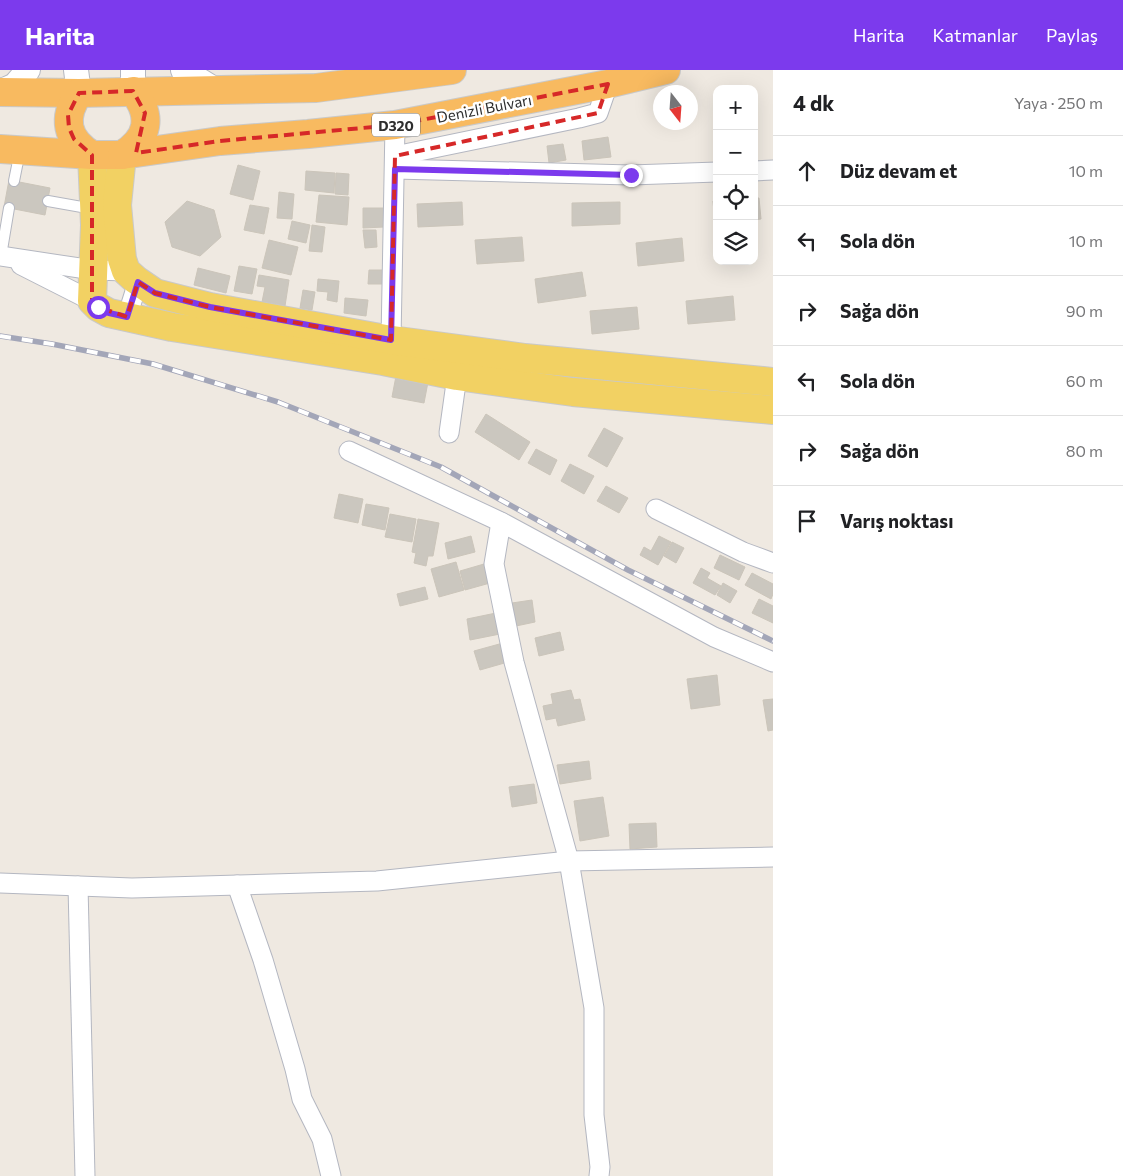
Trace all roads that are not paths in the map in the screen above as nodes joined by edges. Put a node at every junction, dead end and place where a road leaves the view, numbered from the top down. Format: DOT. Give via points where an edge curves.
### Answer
graph roads {
  1 [pos="28,70"];
  2 [pos="183,70"];
  3 [pos="452,70"];
  4 [pos="666,70"];
  5 [pos="133,80"];
  6 [pos="77,81"];
  7 [pos="608,84"];
  8 [pos="214,89"];
  9 [pos="0,92"];
  10 [pos="395,125"];
  11 [pos="10,149"];
  12 [pos="122,155"];
  13 [pos="92,156"];
  14 [pos="395,162"];
  15 [pos="773,170"];
  16 [pos="758,171"];
  17 [pos="713,172"];
  18 [pos="14,181"];
  19 [pos="48,200"];
  20 [pos="9,208"];
  21 [pos="94,209"];
  22 [pos="2,256"];
  23 [pos="94,270"];
  24 [pos="132,276"];
  25 [pos="92,300"];
  26 [pos="127,317"];
  27 [pos="391,340"];
  28 [pos="457,376"];
  29 [pos="773,382"];
  30 [pos="773,410"];
  31 [pos="449,433"];
  32 [pos="349,451"];
  33 [pos="656,509"];
  34 [pos="501,522"];
  35 [pos="773,563"];
  36 [pos="773,662"];
  37 [pos="773,857"];
  38 [pos="569,861"];
  39 [pos="0,883"];
  40 [pos="237,885"];
  41 [pos="78,886"];
  42 [pos="85,1176"];
  43 [pos="331,1176"];
  44 [pos="599,1176"];
  1 -- 9 [label="street" via="15,84"];
  2 -- 8 [label="street"];
  3 -- 8 [label="highway" via="316,88"];
  4 -- 7 [label="highway, Denizli Bulvarı / D320"];
  5 -- 6 [label="highway"];
  5 -- 8 [label="highway"];
  5 -- 12 [label="highway" via="145,114 145,126 141,138"];
  6 -- 9 [label="highway"];
  6 -- 13 [label="highway" via="68,115 69,128 78,144"];
  7 -- 10 [label="highway, Denizli Bulvarı / D320"];
  7 -- 14 [label="street" via="598,112"];
  10 -- 12 [label="highway, Denizli Bulvarı / D320" via="220,141"];
  10 -- 14 [label="street"];
  11 -- 13 [label="highway, D320"];
  11 -- 18 [label="lane"];
  12 -- 13 [label="highway, D320"];
  12 -- 24 [label="main road" via="117,205 122,259"];
  13 -- 21 [label="main road"];
  14 -- 17 [label="street" via="631,175"];
  14 -- 27 [label="street"];
  15 -- 16 [label="street"];
  19 -- 21 [label="lane"];
  20 -- 22 [label="lane"];
  21 -- 23 [label="main road"];
  22 -- 23 [label="street"];
  22 -- 25 [label="street"];
  23 -- 24 [label="street"];
  23 -- 25 [label="main road"];
  24 -- 26 [label="street"];
  24 -- 27 [label="main road" via="155,293 210,307"];
  25 -- 26 [label="main road" via="109,313"];
  26 -- 28 [label="main road"];
  27 -- 29 [label="main road" via="525,358"];
  28 -- 30 [label="main road" via="573,392"];
  28 -- 31 [label="street"];
  32 -- 34 [label="street"];
  33 -- 35 [label="street" via="743,552"];
  34 -- 36 [label="street" via="714,637"];
  34 -- 38 [label="street" via="494,564 514,662"];
  37 -- 38 [label="street"];
  38 -- 40 [label="street" via="377,881"];
  38 -- 44 [label="street" via="594,1008 594,1115"];
  39 -- 41 [label="street"];
  40 -- 41 [label="street"];
  40 -- 43 [label="street" via="264,960 302,1099 322,1139"];
  41 -- 42 [label="street"];
}
